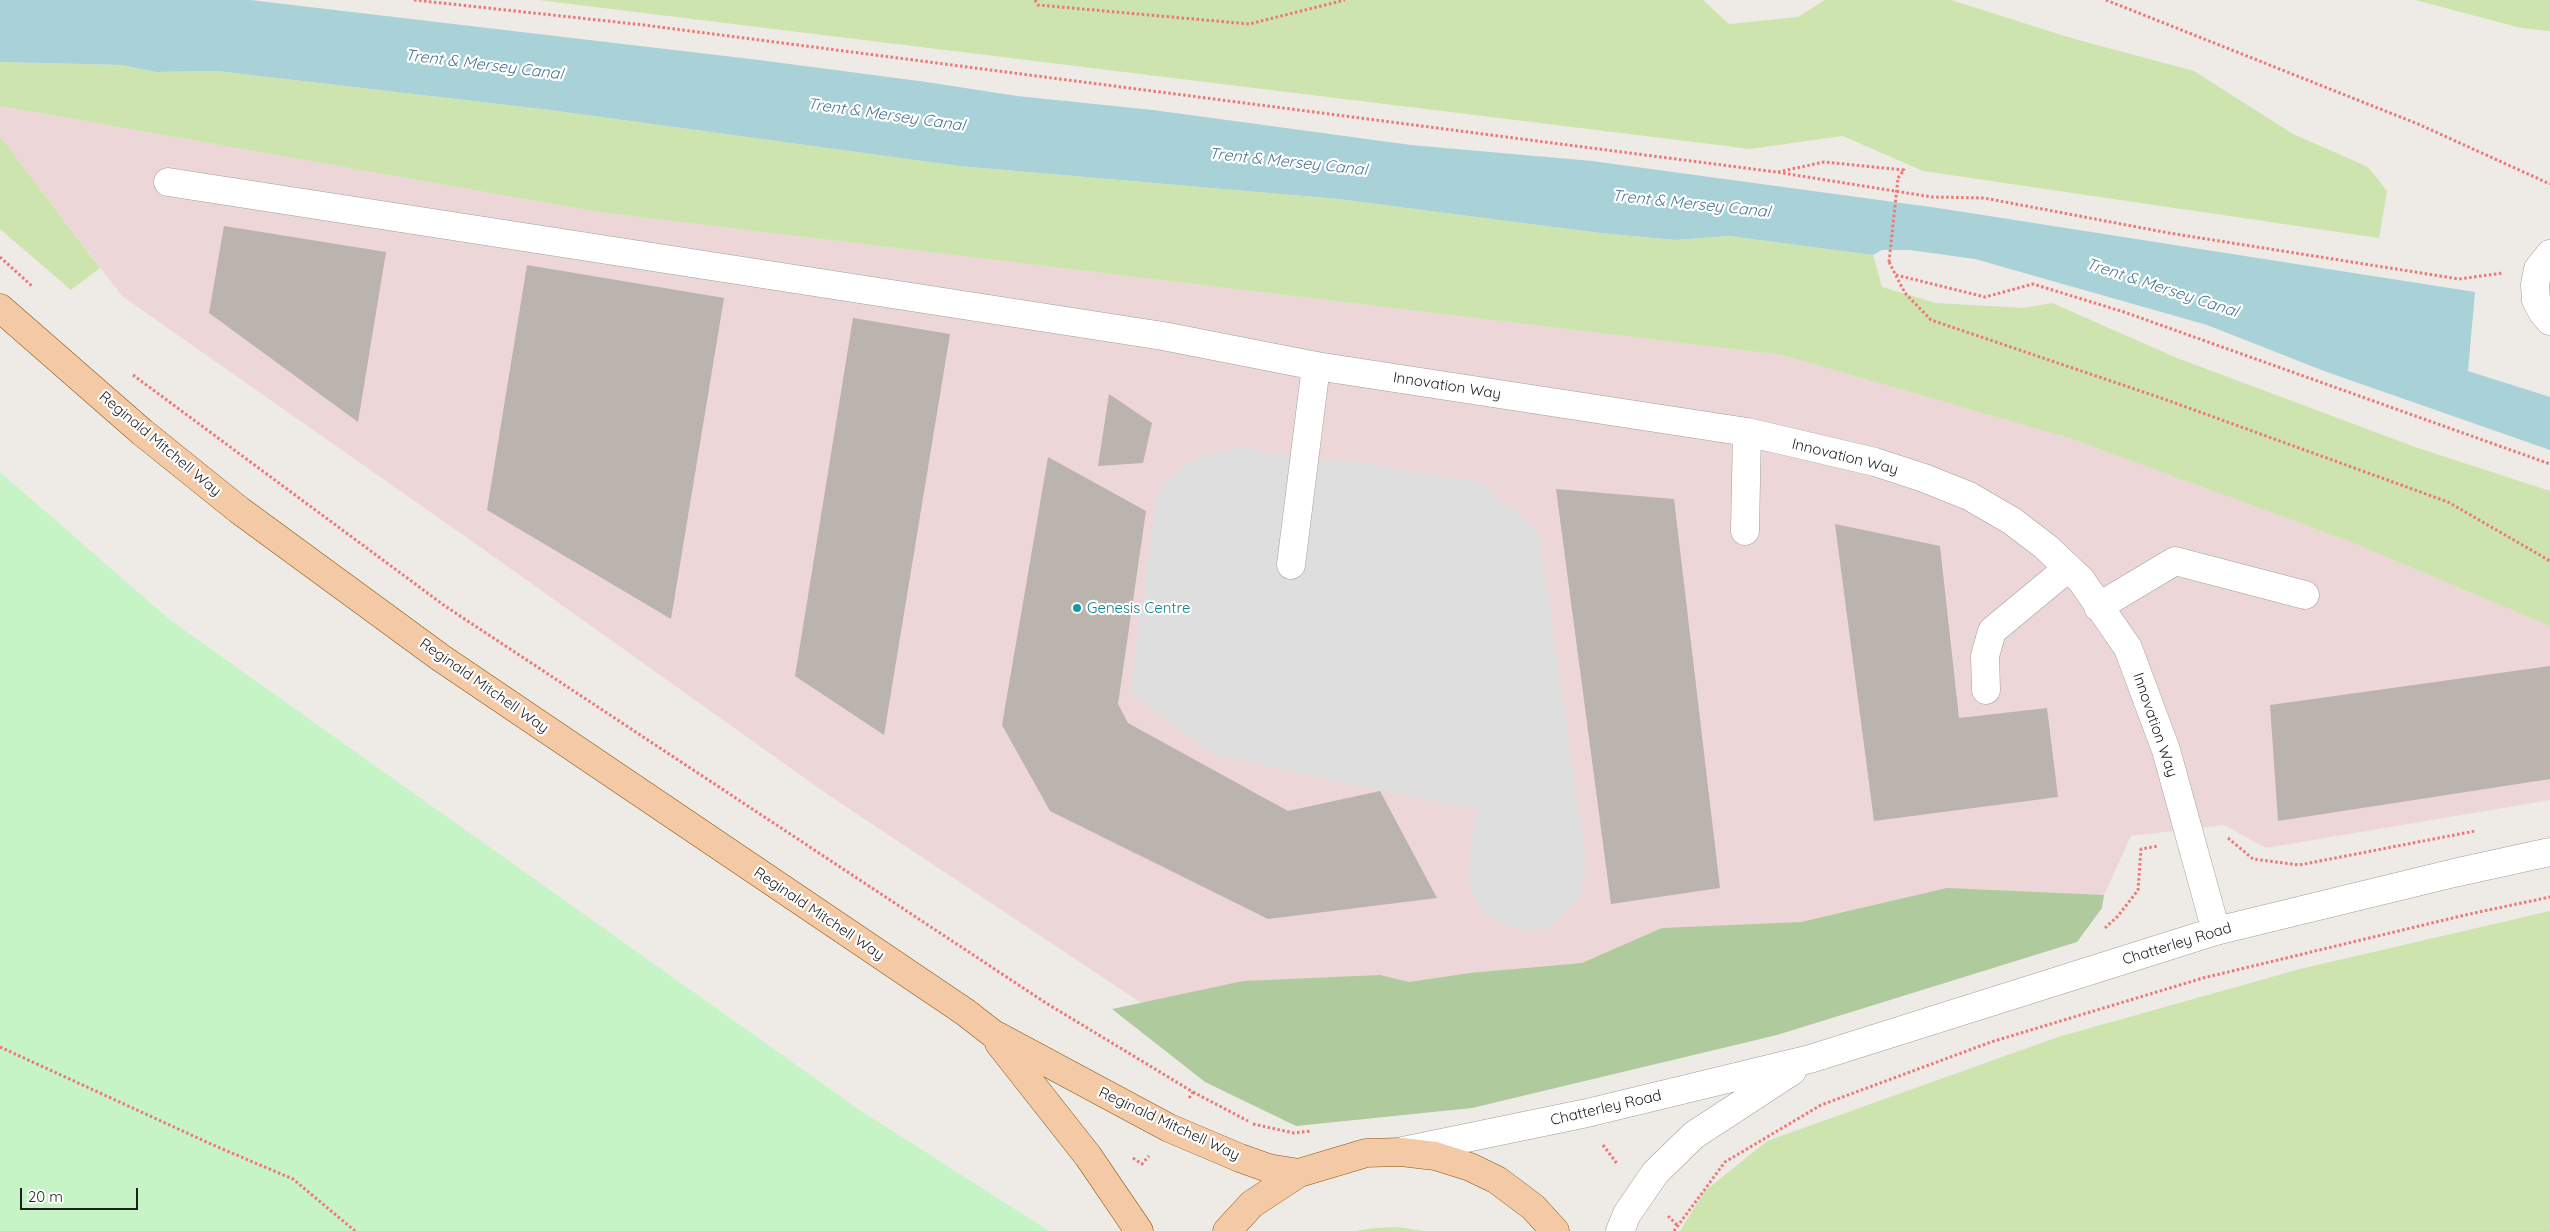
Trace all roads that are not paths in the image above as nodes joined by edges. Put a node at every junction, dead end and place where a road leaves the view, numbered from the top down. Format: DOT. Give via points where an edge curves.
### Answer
graph roads {
  1 [pos="168,182"];
  2 [pos="2544,262"];
  3 [pos="0,308"];
  4 [pos="2550,321"];
  5 [pos="1316,366"];
  6 [pos="1747,432"];
  7 [pos="1745,531"];
  8 [pos="1291,565"];
  9 [pos="2068,568"];
  10 [pos="2305,595"];
  11 [pos="2098,607"];
  12 [pos="1986,690"];
  13 [pos="2550,852"];
  14 [pos="2216,930"];
  15 [pos="992,1034"];
  16 [pos="1810,1059"];
  17 [pos="1401,1152"];
  18 [pos="1299,1173"];
  19 [pos="1139,1231"];
  20 [pos="1227,1231"];
  21 [pos="1555,1231"];
  22 [pos="1620,1231"];
  1 -- 5 [label="street, Innovation Way" via="1206,344"];
  2 -- 4 [label="street" via="2535,284 2536,300"];
  3 -- 15 [label="main road, Reginald Mitchell Way" via="142,432 239,510 441,658 965,1012"];
  5 -- 6 [label="street, Innovation Way"];
  5 -- 8 [label="street"];
  6 -- 7 [label="street"];
  6 -- 9 [label="street, Innovation Way" via="1874,462 1969,496 2012,521"];
  9 -- 11 [label="street, Innovation Way" via="2081,580"];
  9 -- 12 [label="street" via="1992,631 1985,656"];
  10 -- 11 [label="street" via="2174,560"];
  11 -- 14 [label="street, Innovation Way" via="2128,648 2166,750"];
  13 -- 14 [label="street, Chatterley Road"];
  14 -- 16 [label="street, Chatterley Road"];
  15 -- 18 [label="main road, Reginald Mitchell Way" via="1169,1128 1268,1168"];
  15 -- 19 [label="main road, Reginald Mitchell Way" via="1088,1156"];
  16 -- 17 [label="street, Chatterley Road" via="1587,1113"];
  16 -- 22 [label="street, Chatterley Road" via="1694,1135 1655,1173 1627,1214"];
  17 -- 18 [label="main road" via="1366,1153"];
  17 -- 21 [label="main road" via="1435,1156 1497,1180 1533,1207"];
  18 -- 20 [label="main road" via="1252,1204"];
}
